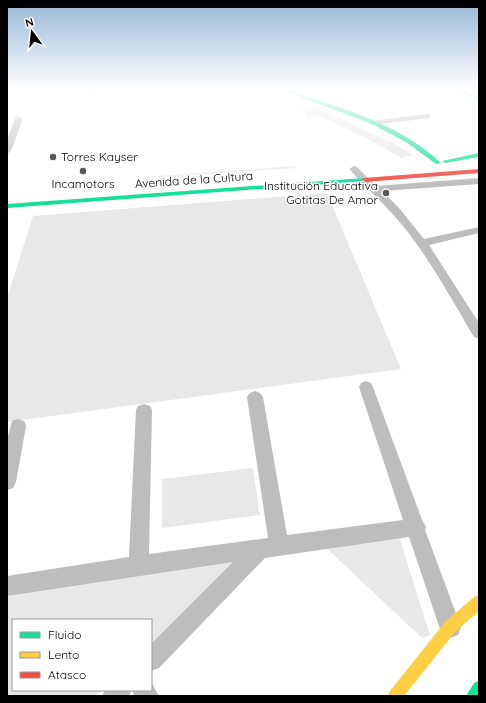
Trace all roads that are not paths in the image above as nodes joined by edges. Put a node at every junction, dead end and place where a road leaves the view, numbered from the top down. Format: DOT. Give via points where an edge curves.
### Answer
graph roads {
  1 [pos="18,122"];
  2 [pos="369,122"];
  3 [pos="381,122"];
  4 [pos="372,123"];
  5 [pos="7,151"];
  6 [pos="479,156"];
  7 [pos="479,161"];
  8 [pos="438,163"];
  9 [pos="423,164"];
  10 [pos="370,168"];
  11 [pos="351,169"];
  12 [pos="477,172"];
  13 [pos="240,178"];
  14 [pos="362,179"];
  15 [pos="479,181"];
  16 [pos="243,189"];
  17 [pos="373,189"];
  18 [pos="26,193"];
  19 [pos="23,205"];
  20 [pos="7,206"];
  21 [pos="479,230"];
  22 [pos="422,243"];
  23 [pos="479,334"];
  24 [pos="366,386"];
  25 [pos="255,397"];
  26 [pos="144,410"];
  27 [pos="18,426"];
  28 [pos="7,482"];
  29 [pos="417,527"];
  30 [pos="269,548"];
  31 [pos="139,564"];
  32 [pos="7,586"];
  33 [pos="479,602"];
  34 [pos="450,628"];
  35 [pos="152,659"];
  36 [pos="479,688"];
  37 [pos="395,696"];
  38 [pos="473,696"];
  1 -- 5 [label="street"];
  2 -- 4 [label="main road"];
  3 -- 4 [label="street"];
  4 -- 8 [label="main road" via="399,135"];
  6 -- 8 [label="main road" via="461,157"];
  7 -- 8 [label="main road"];
  8 -- 9 [label="main road"];
  10 -- 11 [label="main road"];
  11 -- 14 [label="street"];
  12 -- 14 [label="main road, Avenida de la Cultura"];
  13 -- 16 [label="main road"];
  14 -- 16 [label="main road, Avenida de la Cultura"];
  14 -- 17 [label="street"];
  15 -- 17 [label="street"];
  16 -- 19 [label="main road, Avenida de la Cultura"];
  17 -- 22 [label="street" via="395,210"];
  18 -- 19 [label="main road"];
  19 -- 20 [label="main road, Avenida de la Cultura"];
  21 -- 22 [label="street"];
  22 -- 23 [label="street"];
  24 -- 29 [label="street"];
  25 -- 30 [label="street"];
  26 -- 31 [label="street"];
  27 -- 28 [label="street"];
  29 -- 30 [label="street"];
  29 -- 34 [label="street"];
  30 -- 31 [label="street"];
  30 -- 35 [label="street"];
  31 -- 32 [label="street"];
  33 -- 34 [label="main road"];
  34 -- 37 [label="main road"];
  36 -- 38 [label="main road"];
}
